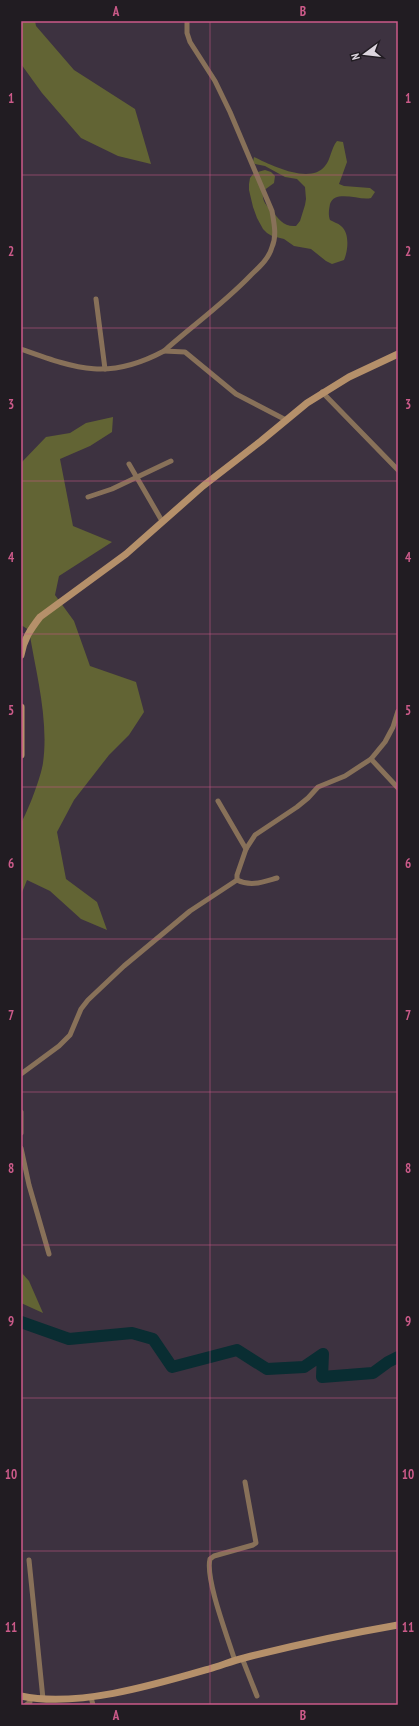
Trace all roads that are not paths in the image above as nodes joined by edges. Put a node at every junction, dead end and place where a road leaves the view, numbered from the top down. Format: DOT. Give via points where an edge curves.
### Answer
graph roads {
  1 [pos="187,21"];
  2 [pos="96,299"];
  3 [pos="21,349"];
  4 [pos="164,351"];
  5 [pos="398,354"];
  6 [pos="105,370"];
  7 [pos="322,392"];
  8 [pos="286,420"];
  9 [pos="172,461"];
  10 [pos="129,464"];
  11 [pos="398,470"];
  12 [pos="136,478"];
  13 [pos="88,498"];
  14 [pos="162,521"];
  15 [pos="21,655"];
  16 [pos="21,707"];
  17 [pos="398,711"];
  18 [pos="21,755"];
  19 [pos="371,759"];
  20 [pos="398,788"];
  21 [pos="218,801"];
  22 [pos="246,849"];
  23 [pos="277,878"];
  24 [pos="237,880"];
  25 [pos="21,1074"];
  26 [pos="21,1112"];
  27 [pos="21,1133"];
  28 [pos="21,1148"];
  29 [pos="50,1254"];
  30 [pos="245,1482"];
  31 [pos="29,1560"];
  32 [pos="398,1625"];
  33 [pos="238,1660"];
  34 [pos="21,1696"];
  35 [pos="257,1696"];
  36 [pos="91,1697"];
  37 [pos="30,1698"];
  38 [pos="43,1699"];
  39 [pos="26,1705"];
  40 [pos="93,1705"];
  1 -- 4 [label="street" via="190,42 215,81 272,211 274,240 266,258 237,290"];
  2 -- 6 [label="street"];
  3 -- 6 [label="street" via="51,360"];
  4 -- 6 [label="street" via="126,367"];
  4 -- 8 [label="street" via="185,352 236,394"];
  5 -- 7 [label="street"];
  7 -- 8 [label="street"];
  7 -- 11 [label="street"];
  8 -- 14 [label="street"];
  9 -- 12 [label="street"];
  10 -- 12 [label="street"];
  12 -- 13 [label="street"];
  12 -- 14 [label="street"];
  14 -- 15 [label="street" via="109,567 40,617 29,630"];
  16 -- 18 [label="street"];
  17 -- 19 [label="street" via="385,742"];
  19 -- 20 [label="street"];
  19 -- 22 [label="street" via="345,776 318,787 297,807 255,835"];
  21 -- 22 [label="street"];
  22 -- 24 [label="street"];
  23 -- 24 [label="street" via="256,884"];
  24 -- 25 [label="street" via="190,911 124,966 85,1004 70,1035"];
  26 -- 27 [label="street"];
  28 -- 29 [label="street" via="29,1185"];
  30 -- 33 [label="street" via="256,1543 214,1556 208,1564"];
  31 -- 38 [label="street"];
  32 -- 33 [label="street" via="319,1640"];
  33 -- 35 [label="street"];
  33 -- 36 [label="street" via="138,1688"];
  34 -- 37 [label="street"];
  36 -- 38 [label="street"];
  36 -- 40 [label="street"];
  37 -- 38 [label="street"];
  37 -- 39 [label="street"];
}
